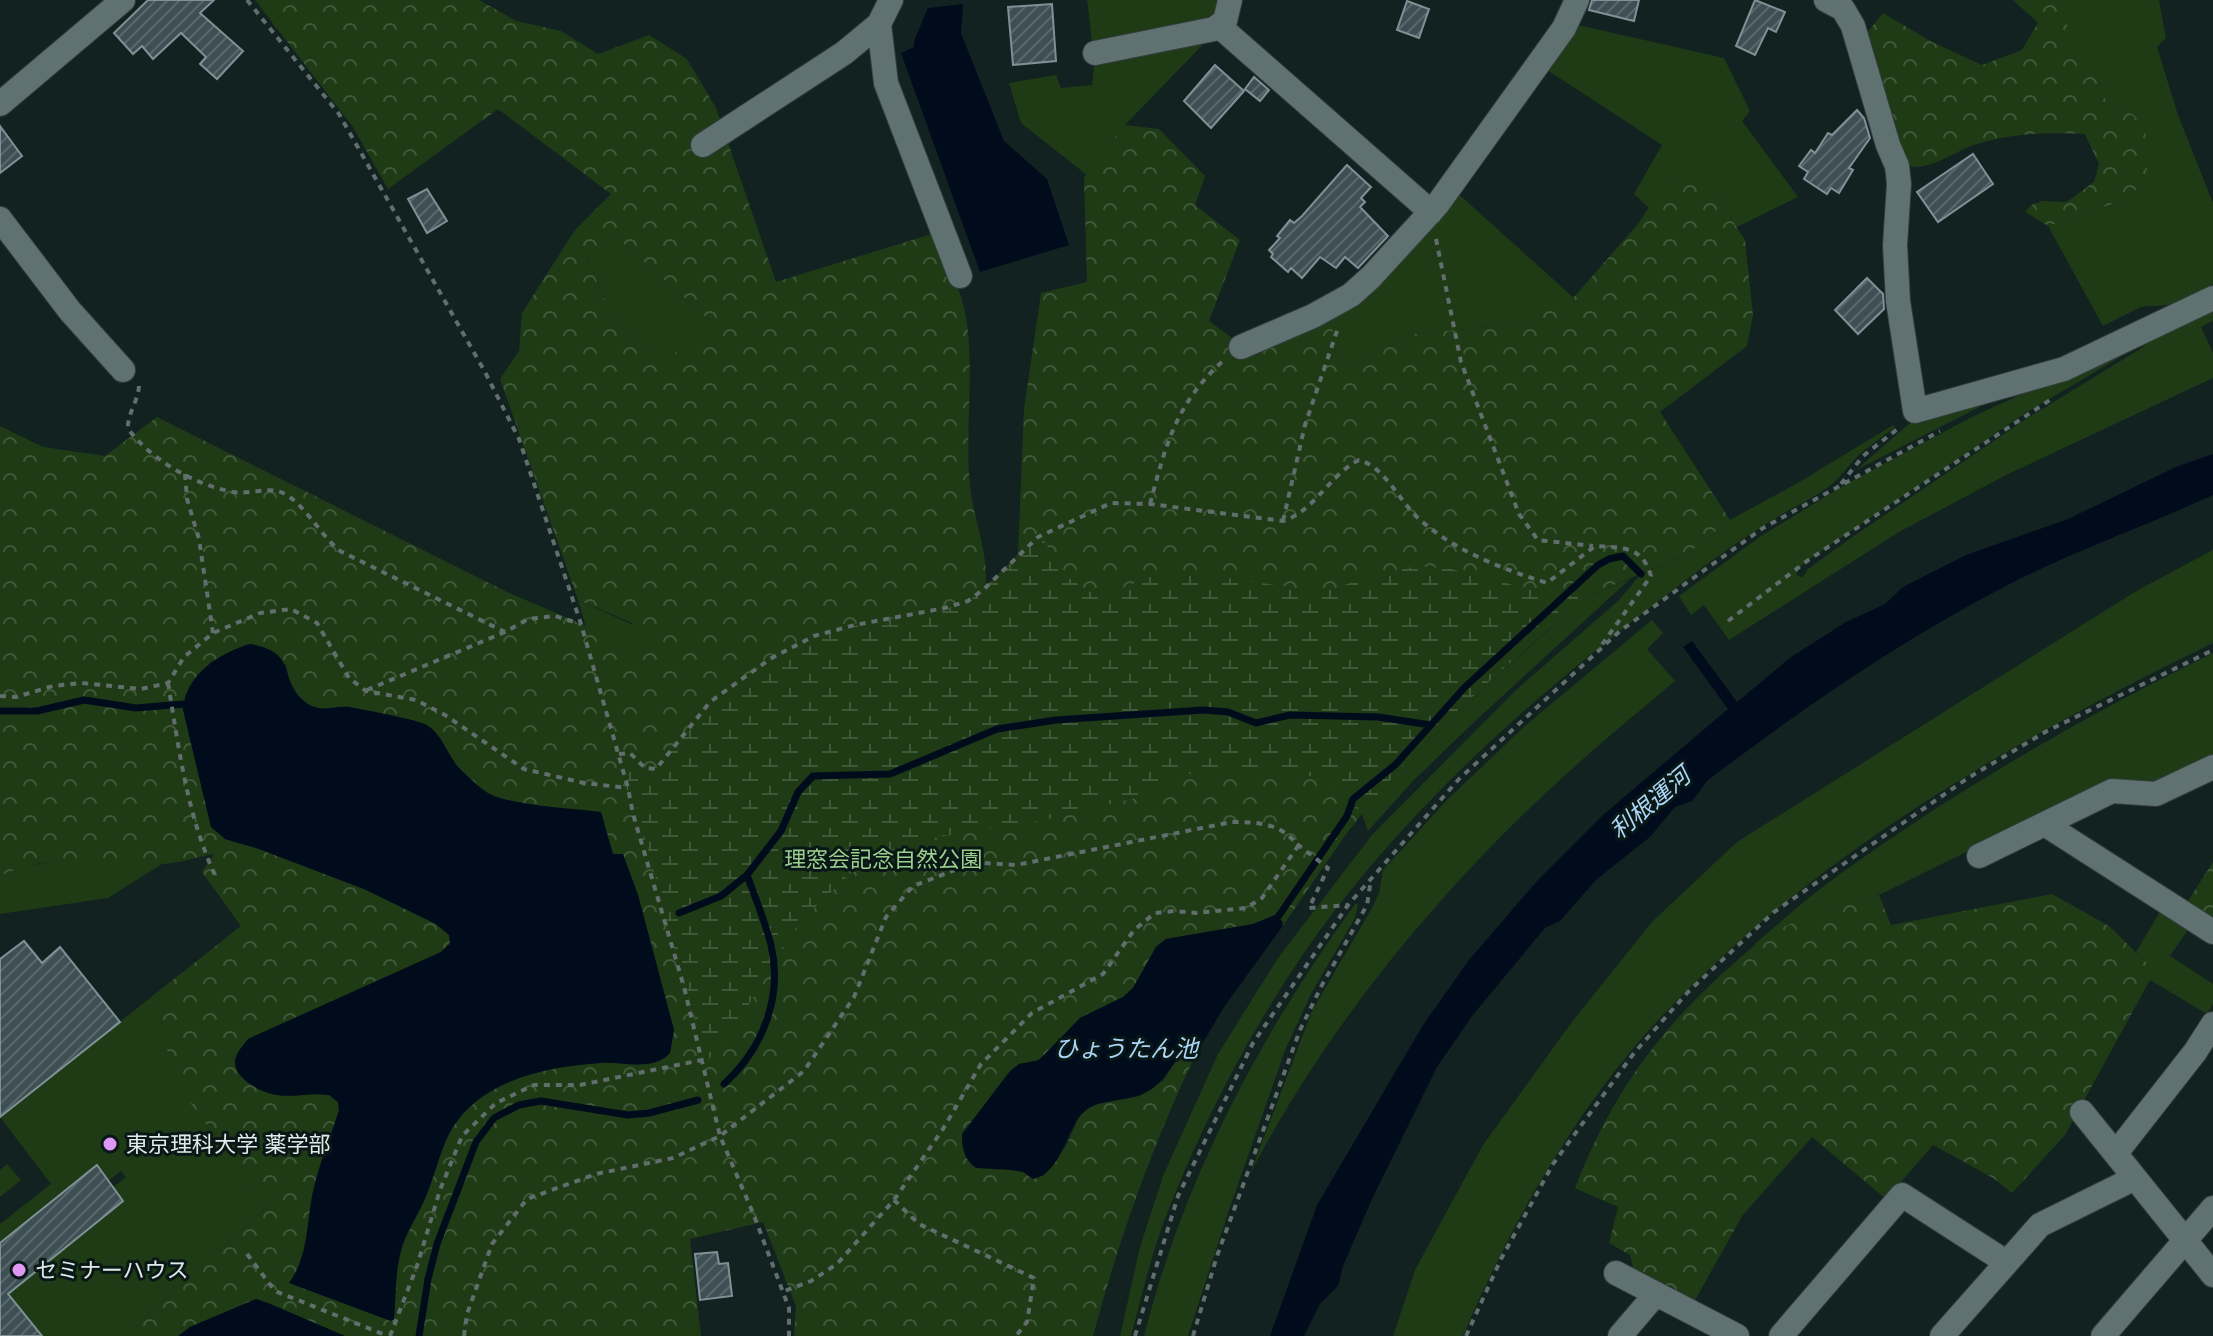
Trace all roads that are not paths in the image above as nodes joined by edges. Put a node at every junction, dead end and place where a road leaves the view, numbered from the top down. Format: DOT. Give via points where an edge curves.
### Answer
graph roads {
  1 [pos="123,0"];
  2 [pos="891,0"];
  3 [pos="1230,0"];
  4 [pos="1577,0"];
  5 [pos="1826,0"];
  6 [pos="879,24"];
  7 [pos="1219,26"];
  8 [pos="1095,53"];
  9 [pos="5,91"];
  10 [pos="703,145"];
  11 [pos="1431,212"];
  12 [pos="0,219"];
  13 [pos="960,276"];
  14 [pos="2213,298"];
  15 [pos="1241,347"];
  16 [pos="123,370"];
  17 [pos="2213,767"];
  18 [pos="2046,825"];
  19 [pos="1979,856"];
  20 [pos="2213,932"];
  21 [pos="2213,1024"];
  22 [pos="2082,1112"];
  23 [pos="2116,1153"];
  24 [pos="2135,1178"];
  25 [pos="2213,1208"];
  26 [pos="2185,1239"];
  27 [pos="2006,1262"];
  28 [pos="1616,1273"];
  29 [pos="2213,1275"];
  30 [pos="1655,1295"];
  31 [pos="1620,1336"];
  32 [pos="1737,1336"];
  33 [pos="1781,1336"];
  34 [pos="1942,1336"];
  35 [pos="2103,1336"];
  1 -- 9 [label="street"];
  2 -- 6 [label="street"];
  3 -- 7 [label="street"];
  4 -- 11 [label="street" via="1564,28"];
  5 -- 14 [label="street" via="1843,9 1853,26 1897,166 1898,301 1915,411 2064,369"];
  6 -- 10 [label="street" via="844,53"];
  6 -- 13 [label="street" via="886,83"];
  7 -- 8 [label="street"];
  7 -- 11 [label="street"];
  11 -- 15 [label="street" via="1357,290"];
  12 -- 16 [label="street"];
  17 -- 18 [label="street" via="2156,794 2112,791"];
  18 -- 19 [label="street"];
  18 -- 20 [label="street"];
  21 -- 23 [label="street"];
  22 -- 23 [label="street"];
  23 -- 24 [label="street"];
  24 -- 26 [label="street"];
  24 -- 27 [label="street" via="2040,1225"];
  25 -- 26 [label="street"];
  26 -- 29 [label="street"];
  26 -- 35 [label="street"];
  27 -- 33 [label="street" via="1902,1195"];
  27 -- 34 [label="street"];
  28 -- 30 [label="street"];
  30 -- 31 [label="street"];
  30 -- 32 [label="street"];
}
